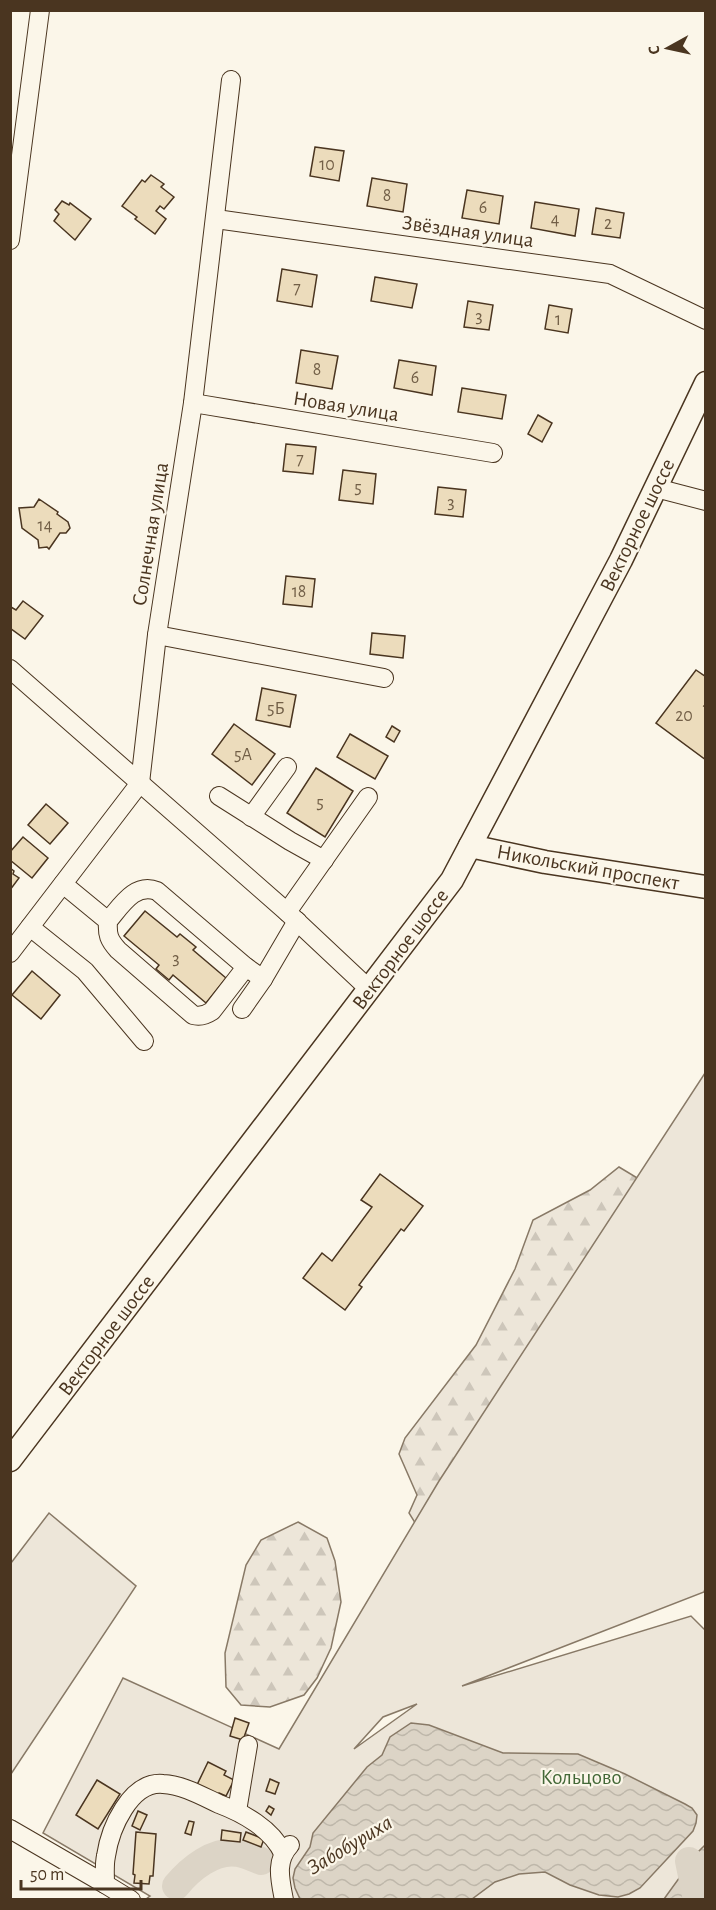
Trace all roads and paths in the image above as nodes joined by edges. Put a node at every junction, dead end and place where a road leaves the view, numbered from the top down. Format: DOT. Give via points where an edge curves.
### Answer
graph roads {
  1 [pos="40,10"];
  2 [pos="231,80"];
  3 [pos="216,219"];
  4 [pos="10,240"];
  5 [pos="705,320"];
  6 [pos="705,383"];
  7 [pos="192,403"];
  8 [pos="493,453"];
  9 [pos="656,488"];
  10 [pos="705,501"];
  11 [pos="157,634"];
  12 [pos="10,669"];
  13 [pos="384,678"];
  14 [pos="287,767"];
  15 [pos="140,783"];
  16 [pos="219,796"];
  17 [pos="368,796"];
  18 [pos="252,817"];
  19 [pos="470,846"];
  20 [pos="324,860"];
  21 [pos="63,884"];
  22 [pos="705,886"];
  23 [pos="292,916"];
  24 [pos="108,921"];
  25 [pos="30,927"];
  26 [pos="10,953"];
  27 [pos="246,967"];
  28 [pos="263,979"];
  29 [pos="369,989"];
  30 [pos="242,1009"];
  31 [pos="144,1041"];
  32 [pos="10,1460"];
  33 [pos="248,1745"];
  34 [pos="237,1811"];
  35 [pos="10,1829"];
  36 [pos="105,1884"];
  37 [pos="131,1899"];
  38 [pos="284,1899"];
  1 -- 4 [label="street"];
  2 -- 3 [label="street, Солнечная улица"];
  3 -- 5 [label="street, Звёздная улица" via="610,274"];
  3 -- 7 [label="street, Солнечная улица"];
  6 -- 9 [label="main road, Векторное шоссе"];
  7 -- 8 [label="street, Новая улица"];
  7 -- 11 [label="street, Солнечная улица"];
  9 -- 10 [label="street"];
  9 -- 19 [label="main road, Векторное шоссе"];
  11 -- 13 [label="street"];
  11 -- 15 [label="street, Солнечная улица"];
  12 -- 15 [label="street"];
  14 -- 18 [label="street"];
  15 -- 21 [label="street"];
  15 -- 23 [label="street"];
  16 -- 18 [label="street"];
  17 -- 20 [label="street"];
  18 -- 20 [label="street"];
  19 -- 22 [label="main road, Никольский проспект"];
  19 -- 29 [label="main road, Векторное шоссе" via="452,880"];
  20 -- 23 [label="street"];
  21 -- 24 [label="street"];
  21 -- 25 [label="street"];
  23 -- 28 [label="street"];
  23 -- 29 [label="street"];
  24 -- 27 [label="street" via="132,894 150,888"];
  24 -- 27 [label="street" via="109,939 118,950 198,1017 212,1011"];
  25 -- 26 [label="street"];
  25 -- 31 [label="street" via="85,971"];
  27 -- 28 [label="street"];
  28 -- 30 [label="street"];
  29 -- 32 [label="main road, Векторное шоссе"];
  33 -- 34 [label="street"];
  34 -- 36 [label="street" via="164,1784 139,1790 125,1807 111,1837"];
  34 -- 38 [label="street" via="287,1848 280,1868"];
  35 -- 36 [label="street"];
  36 -- 37 [label="street"];
}
